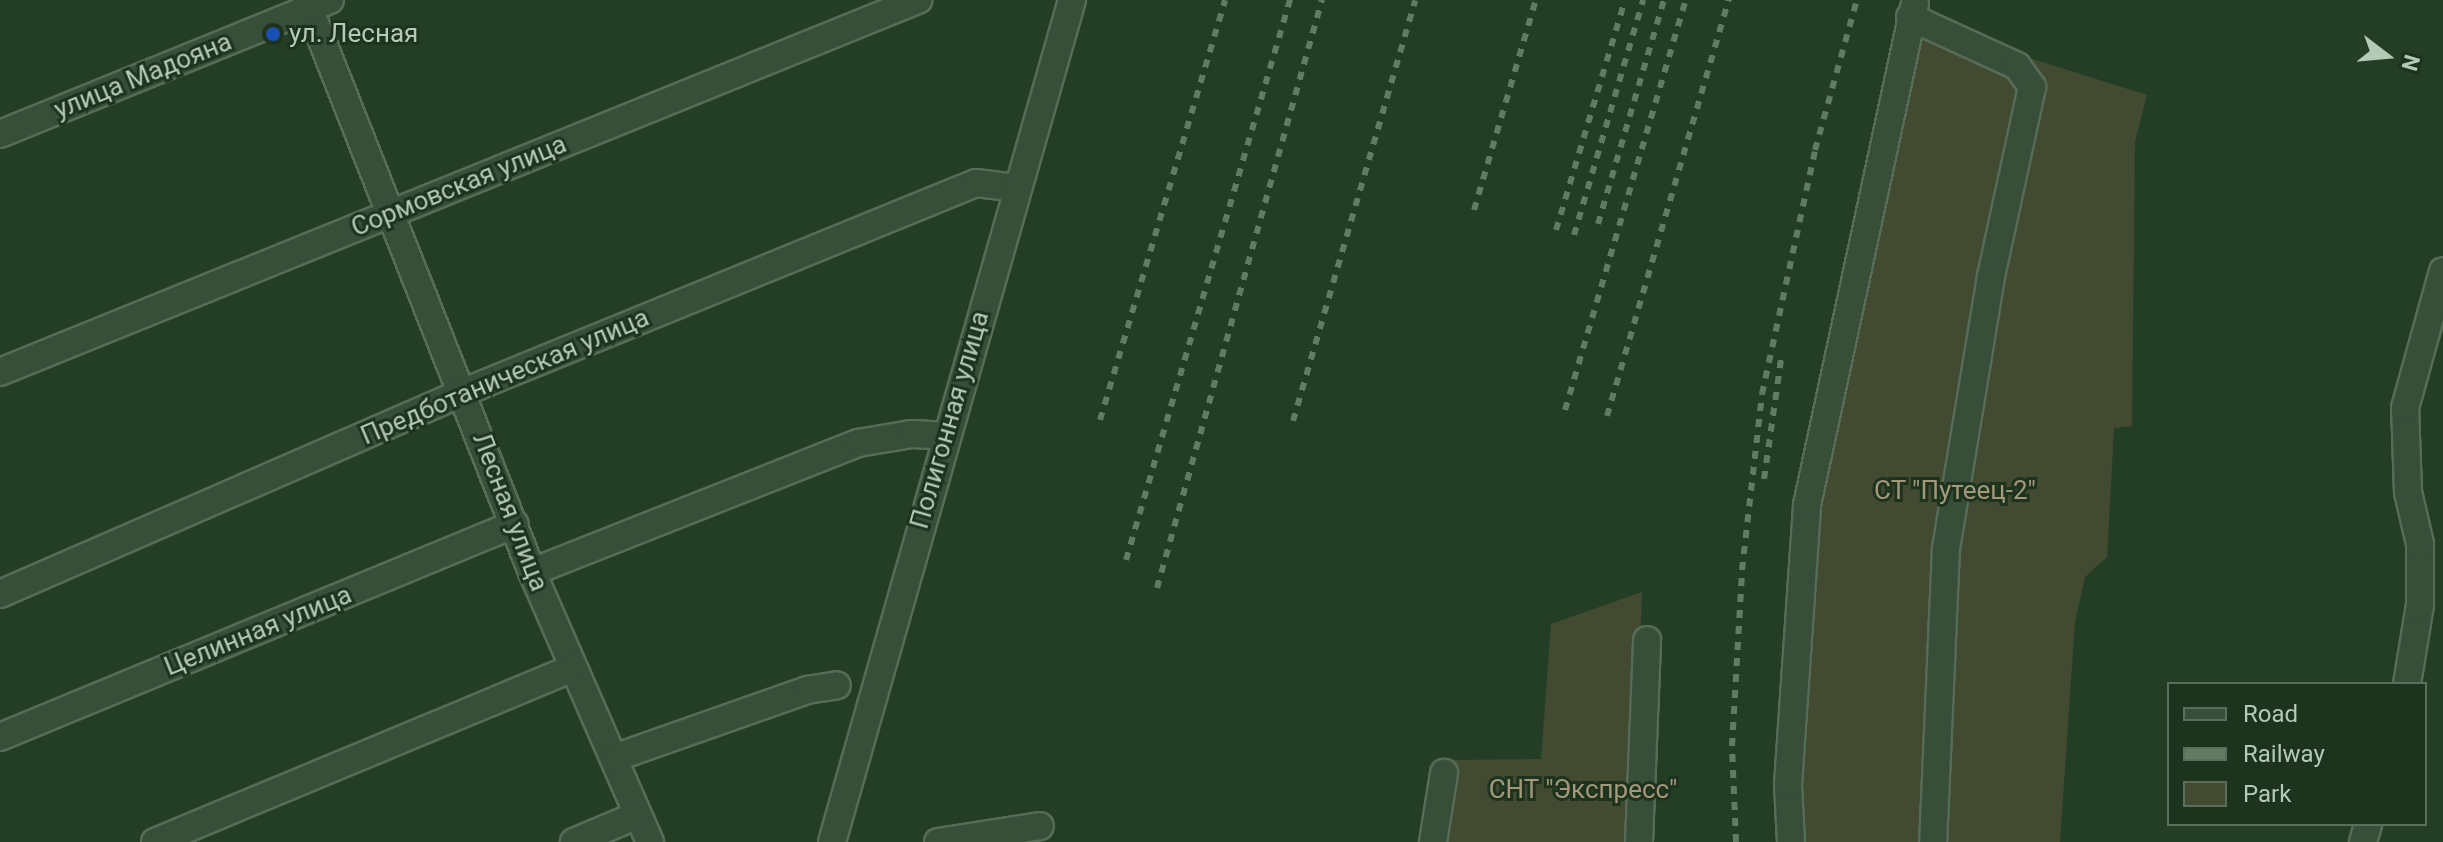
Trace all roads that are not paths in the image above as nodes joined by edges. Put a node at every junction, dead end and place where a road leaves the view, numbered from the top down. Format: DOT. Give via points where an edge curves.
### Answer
graph roads {
  1 [pos="918,0"];
  2 [pos="1072,0"];
  3 [pos="315,3"];
  4 [pos="1913,8"];
  5 [pos="0,134"];
  6 [pos="1016,188"];
  7 [pos="389,214"];
  8 [pos="2443,271"];
  9 [pos="0,372"];
  10 [pos="464,392"];
  11 [pos="945,436"];
  12 [pos="515,524"];
  13 [pos="532,572"];
  14 [pos="0,594"];
  15 [pos="1647,640"];
  16 [pos="572,668"];
  17 [pos="2407,682"];
  18 [pos="837,685"];
  19 [pos="0,737"];
  20 [pos="614,758"];
  21 [pos="1444,773"];
  22 [pos="638,815"];
  23 [pos="1040,826"];
  24 [pos="155,842"];
  25 [pos="574,842"];
  26 [pos="650,842"];
  27 [pos="832,842"];
  28 [pos="938,842"];
  29 [pos="1433,842"];
  30 [pos="1639,842"];
  31 [pos="1791,842"];
  32 [pos="1933,842"];
  1 -- 7 [label="street, Сормовская улица"];
  2 -- 6 [label="street, Полигонная улица"];
  3 -- 5 [label="street, улица Мадояна"];
  3 -- 7 [label="street, Лесная улица"];
  4 -- 31 [label="street" via="1807,505 1788,785"];
  4 -- 32 [label="street" via="2017,66 2032,87 1991,277 1946,548"];
  6 -- 10 [label="street, Предботаническая улица" via="976,183"];
  6 -- 11 [label="street, Полигонная улица"];
  7 -- 9 [label="street, Сормовская улица"];
  7 -- 10 [label="street, Лесная улица"];
  8 -- 17 [label="street" via="2405,408 2408,492 2420,544 2420,605"];
  10 -- 12 [label="street, Лесная улица"];
  10 -- 14 [label="street, Предботаническая улица"];
  11 -- 13 [label="street" via="912,434 858,443"];
  11 -- 27 [label="street, Полигонная улица"];
  12 -- 13 [label="street, Лесная улица"];
  12 -- 19 [label="street, Целинная улица"];
  13 -- 16 [label="street, Лесная улица"];
  15 -- 30 [label="street"];
  16 -- 20 [label="street, Лесная улица"];
  16 -- 24 [label="street"];
  18 -- 20 [label="street" via="807,690"];
  20 -- 22 [label="street, Лесная улица"];
  21 -- 29 [label="street"];
  22 -- 25 [label="street"];
  22 -- 26 [label="street, Лесная улица"];
  23 -- 28 [label="street"];
}
